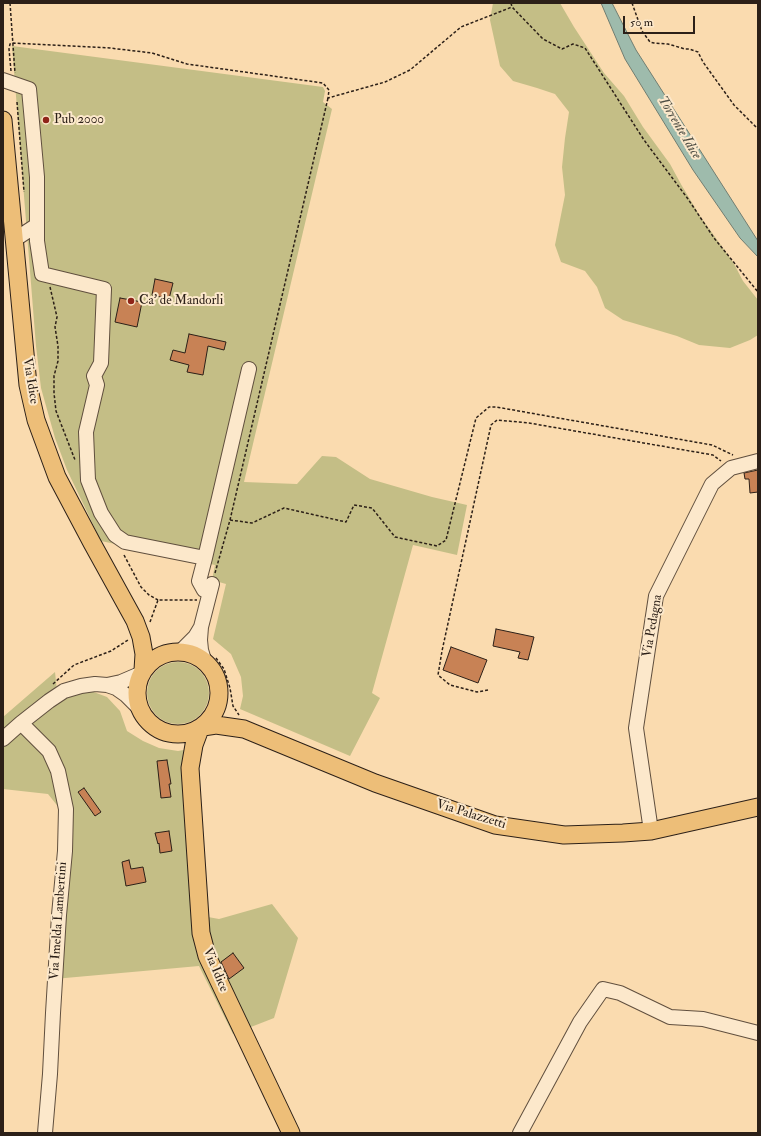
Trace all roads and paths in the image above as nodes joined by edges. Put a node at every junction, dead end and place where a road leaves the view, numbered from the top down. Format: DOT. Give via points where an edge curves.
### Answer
graph roads {
  1 [pos="511,3"];
  2 [pos="632,3"];
  3 [pos="512,7"];
  4 [pos="7,82"];
  5 [pos="328,98"];
  6 [pos="3,120"];
  7 [pos="758,130"];
  8 [pos="37,225"];
  9 [pos="14,240"];
  10 [pos="758,292"];
  11 [pos="249,369"];
  12 [pos="738,455"];
  13 [pos="758,461"];
  14 [pos="730,468"];
  15 [pos="230,520"];
  16 [pos="205,558"];
  17 [pos="209,592"];
  18 [pos="141,624"];
  19 [pos="201,627"];
  20 [pos="128,640"];
  21 [pos="175,652"];
  22 [pos="210,660"];
  23 [pos="142,672"];
  24 [pos="64,673"];
  25 [pos="107,685"];
  26 [pos="488,690"];
  27 [pos="219,700"];
  28 [pos="139,708"];
  29 [pos="21,723"];
  30 [pos="242,723"];
  31 [pos="202,728"];
  32 [pos="170,733"];
  33 [pos="3,740"];
  34 [pos="190,768"];
  35 [pos="758,807"];
  36 [pos="651,831"];
  37 [pos="758,1033"];
  38 [pos="46,1133"];
  39 [pos="291,1133"];
  40 [pos="520,1133"];
  1 -- 3 [label="path"];
  2 -- 7 [label="path" via="642,31 650,42 698,52 734,105"];
  3 -- 5 [label="path" via="461,27 410,70 385,82"];
  3 -- 10 [label="path" via="543,39 562,49 573,44 585,48 644,140 714,238"];
  4 -- 5 [label="path" via="10,44 21,43 152,53 187,64 323,83 329,90"];
  4 -- 8 [label="street" via="29,89 37,177"];
  5 -- 15 [label="path"];
  6 -- 9 [label="main road, Via Idice"];
  8 -- 9 [label="street"];
  8 -- 16 [label="street" via="42,274 104,289 101,363 94,376 97,385 86,432 88,480 101,513 115,535 125,542"];
  9 -- 18 [label="main road, Via Idice" via="28,385 36,420 57,477 92,543"];
  11 -- 16 [label="street"];
  12 -- 15 [label="path" via="732,455 712,445 489,407 476,418 446,540 437,546 395,537 372,508 354,505 346,522 284,508 252,523"];
  13 -- 14 [label="street, Via Pedagna"];
  14 -- 26 [label="path" via="713,455 529,423 497,420 491,425 438,674 450,684 477,692"];
  14 -- 36 [label="street, Via Pedagna" via="712,484 656,596 636,728"];
  15 -- 17 [label="path"];
  16 -- 17 [label="street" via="199,581 204,590"];
  17 -- 18 [label="path" via="158,600"];
  17 -- 19 [label="street"];
  18 -- 21 [label="main road, Via Idice" via="158,646"];
  18 -- 23 [label="main road, Via Idice" via="144,654"];
  19 -- 21 [label="street" via="195,638"];
  19 -- 22 [label="street" via="201,650"];
  20 -- 24 [label="path" via="111,651 74,665"];
  21 -- 22 [label="main road, Via Idice"];
  21 -- 23 [label="main road" via="152,660"];
  22 -- 27 [label="main road, Via Idice" via="219,688"];
  22 -- 30 [label="path" via="224,669 233,706"];
  23 -- 25 [label="street" via="121,682"];
  23 -- 28 [label="main road, Via Idice" via="136,690"];
  25 -- 28 [label="street" via="126,695"];
  25 -- 29 [label="street" via="94,684 64,691"];
  27 -- 30 [label="main road, Via Palazzetti" via="229,716"];
  27 -- 31 [label="main road, Via Idice" via="212,717"];
  28 -- 32 [label="main road, Via Idice" via="146,721 158,730"];
  29 -- 33 [label="street"];
  29 -- 38 [label="street, Via Imelda Lambertini" via="49,751 58,771 66,809"];
  30 -- 31 [label="main road, Via Palazzetti"];
  30 -- 36 [label="main road, Via Palazzetti" via="375,783 495,825 564,834"];
  31 -- 32 [label="main road, Via Idice" via="184,735"];
  31 -- 34 [label="main road, Via Idice" via="194,745"];
  32 -- 34 [label="main road, Via Idice" via="182,747"];
  34 -- 39 [label="main road, Via Idice" via="201,933 207,956"];
  35 -- 36 [label="main road, Via Palazzetti"];
  37 -- 40 [label="street" via="703,1019 670,1017 620,993 603,989 580,1022"];
}
